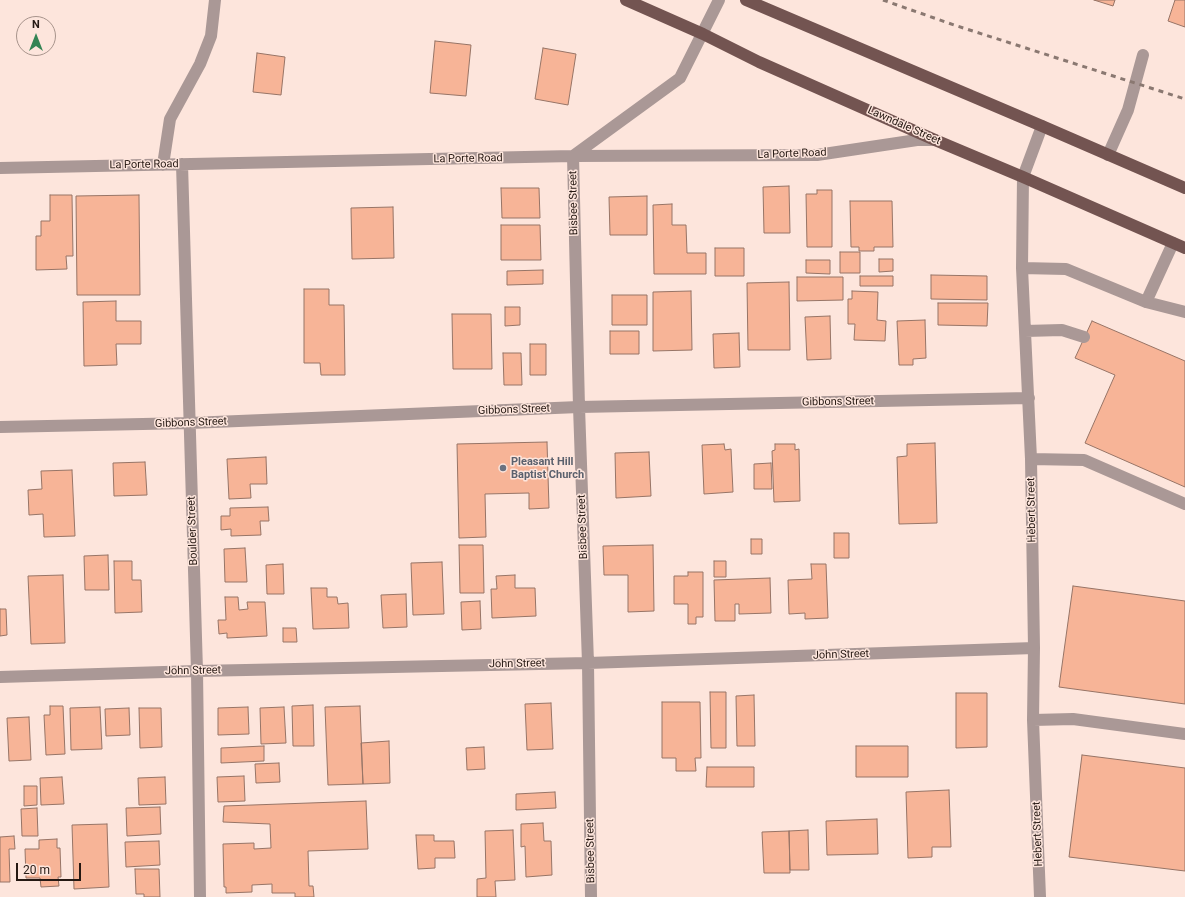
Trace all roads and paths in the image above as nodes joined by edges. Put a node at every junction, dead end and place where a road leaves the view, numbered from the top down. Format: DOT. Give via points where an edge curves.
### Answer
graph roads {
  1 [pos="215,0"];
  2 [pos="626,0"];
  3 [pos="719,0"];
  4 [pos="746,0"];
  5 [pos="703,34"];
  6 [pos="1142,55"];
  7 [pos="1042,126"];
  8 [pos="935,140"];
  9 [pos="1108,155"];
  10 [pos="573,156"];
  11 [pos="182,164"];
  12 [pos="163,165"];
  13 [pos="0,168"];
  14 [pos="1023,177"];
  15 [pos="1185,188"];
  16 [pos="1174,243"];
  17 [pos="1185,248"];
  18 [pos="1022,268"];
  19 [pos="1146,302"];
  20 [pos="1185,312"];
  21 [pos="1025,330"];
  22 [pos="1084,337"];
  23 [pos="1029,398"];
  24 [pos="579,407"];
  25 [pos="190,423"];
  26 [pos="0,428"];
  27 [pos="1031,459"];
  28 [pos="1185,504"];
  29 [pos="1034,648"];
  30 [pos="588,663"];
  31 [pos="197,671"];
  32 [pos="0,677"];
  33 [pos="1033,720"];
  34 [pos="1185,734"];
  35 [pos="200,897"];
  36 [pos="591,897"];
  37 [pos="1040,897"];
  1 -- 12 [label="street" via="211,36 200,64 170,119"];
  2 -- 5 [label="main road, Lawndale Street"];
  3 -- 5 [label="street"];
  4 -- 7 [label="main road"];
  5 -- 8 [label="main road, Lawndale Street"];
  5 -- 10 [label="street" via="680,78"];
  6 -- 9 [label="street" via="1128,110"];
  7 -- 9 [label="main road"];
  7 -- 14 [label="street, Hebert Street"];
  8 -- 10 [label="street, La Porte Road" via="917,140 817,155"];
  8 -- 14 [label="main road, Lawndale Street"];
  9 -- 15 [label="main road"];
  10 -- 11 [label="street, La Porte Road"];
  10 -- 24 [label="street, Bisbee Street"];
  11 -- 12 [label="street, La Porte Road"];
  11 -- 25 [label="street, Boulder Street"];
  12 -- 13 [label="street, La Porte Road"];
  14 -- 16 [label="main road, Lawndale Street"];
  14 -- 18 [label="street, Hebert Street"];
  16 -- 17 [label="main road, Lawndale Street"];
  16 -- 19 [label="street"];
  18 -- 19 [label="street" via="1066,269"];
  18 -- 21 [label="street, Hebert Street"];
  19 -- 20 [label="street"];
  21 -- 22 [label="street" via="1062,330"];
  21 -- 23 [label="street, Hebert Street"];
  23 -- 24 [label="street, Gibbons Street"];
  23 -- 27 [label="street, Hebert Street"];
  24 -- 25 [label="street, Gibbons Street"];
  24 -- 30 [label="street, Bisbee Street"];
  25 -- 26 [label="street, Gibbons Street"];
  25 -- 31 [label="street, Boulder Street"];
  27 -- 28 [label="street" via="1084,460"];
  27 -- 29 [label="street, Hebert Street"];
  29 -- 30 [label="street, John Street"];
  29 -- 33 [label="street, Hebert Street"];
  30 -- 31 [label="street, John Street"];
  30 -- 36 [label="street, Bisbee Street"];
  31 -- 32 [label="street, John Street"];
  31 -- 35 [label="street, Boulder Street"];
  33 -- 34 [label="street" via="1073,719"];
  33 -- 37 [label="street, Hebert Street"];
}
